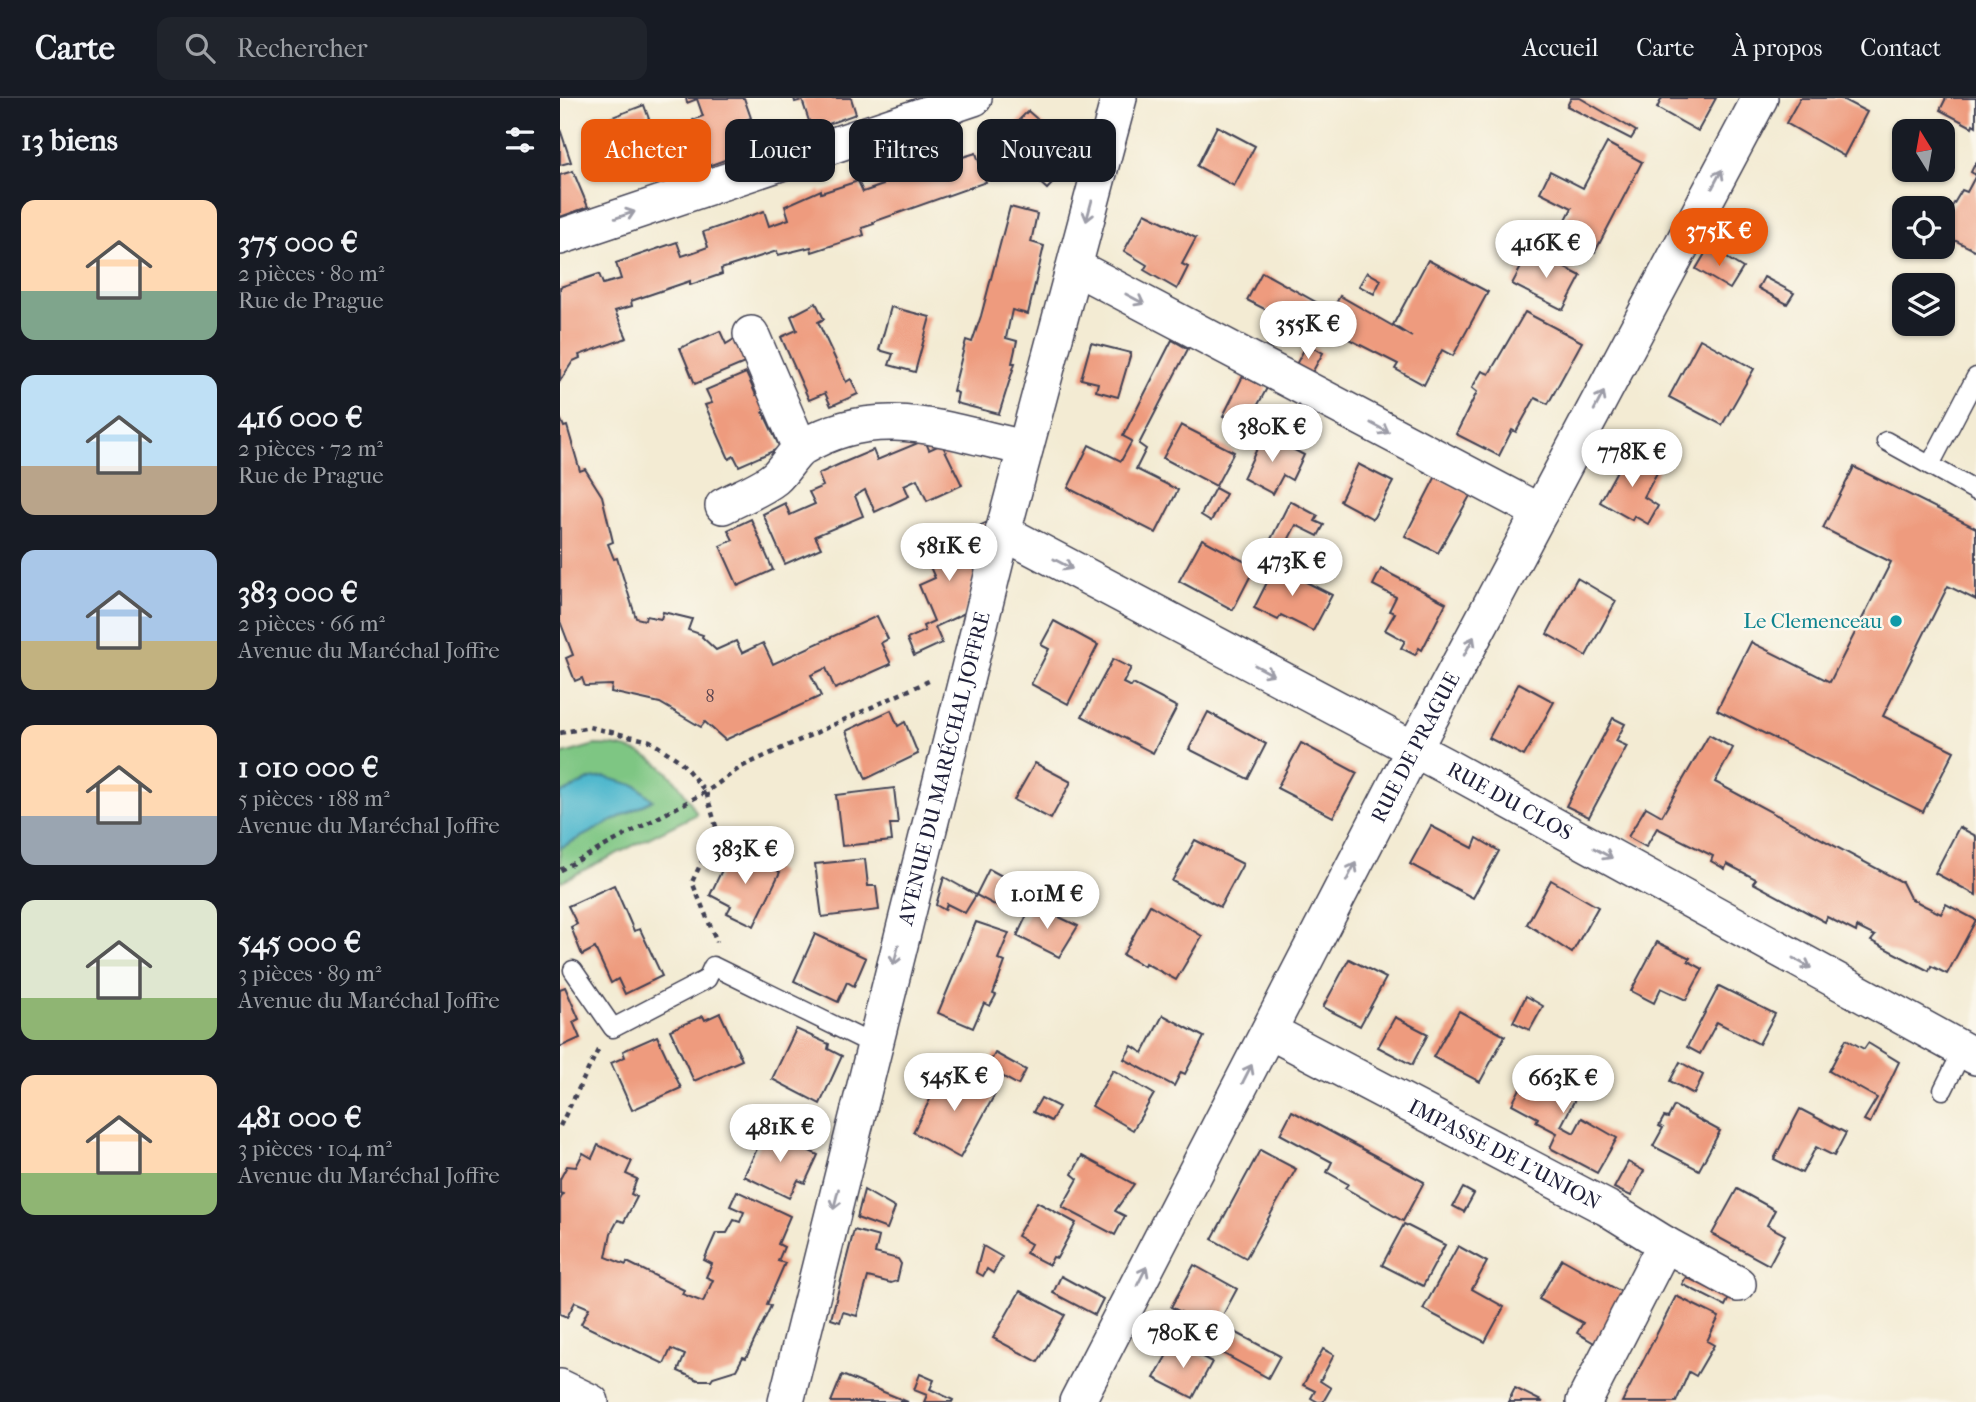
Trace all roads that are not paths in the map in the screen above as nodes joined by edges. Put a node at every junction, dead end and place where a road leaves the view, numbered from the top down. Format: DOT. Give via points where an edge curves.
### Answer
graph roads {
  1 [pos="974,98"];
  2 [pos="1119,98"];
  3 [pos="1760,98"];
  4 [pos="560,237"];
  5 [pos="1075,267"];
  6 [pos="751,334"];
  7 [pos="1976,377"];
  8 [pos="1886,441"];
  9 [pos="800,448"];
  10 [pos="1025,448"];
  11 [pos="1930,465"];
  12 [pos="1976,491"];
  13 [pos="723,506"];
  14 [pos="1540,512"];
  15 [pos="1003,532"];
  16 [pos="1415,749"];
  17 [pos="573,970"];
  18 [pos="1269,1031"];
  19 [pos="874,1045"];
  20 [pos="1972,1045"];
  21 [pos="1943,1090"];
  22 [pos="1665,1244"];
  23 [pos="1738,1283"];
  24 [pos="560,1387"];
  25 [pos="591,1402"];
  26 [pos="786,1402"];
  27 [pos="1077,1402"];
  28 [pos="1584,1402"];
  4 -- 1 [label="street, one-way"];
  2 -- 5 [label="street, AVENUE DU MARÉCHAL JOFFRE, one-way"];
  14 -- 3 [label="street, RUE DE PRAGUE, one-way"];
  5 -- 10 [label="street, AVENUE DU MARÉCHAL JOFFRE"];
  5 -- 14 [label="street, one-way"];
  6 -- 9 [label="street"];
  7 -- 11 [label="lane"];
  8 -- 11 [label="lane"];
  9 -- 10 [label="street" via="849,426 870,422 899,422"];
  9 -- 13 [label="street" via="789,466 772,480"];
  10 -- 15 [label="street, AVENUE DU MARÉCHAL JOFFRE"];
  11 -- 12 [label="lane"];
  16 -- 14 [label="street, RUE DE PRAGUE, one-way"];
  15 -- 16 [label="street, RUE DU CLOS, one-way"];
  15 -- 19 [label="street, AVENUE DU MARÉCHAL JOFFRE, one-way"];
  18 -- 16 [label="street, RUE DE PRAGUE, one-way"];
  16 -- 20 [label="street, RUE DU CLOS, one-way"];
  17 -- 19 [label="lane" via="613,1028 706,979 713,966"];
  18 -- 22 [label="street, IMPASSE DE L'UNION" via="1607,1208"];
  27 -- 18 [label="street, RUE DE PRAGUE, one-way"];
  19 -- 26 [label="street, AVENUE DU MARÉCHAL JOFFRE, one-way"];
  20 -- 21 [label="lane"];
  22 -- 23 [label="street, IMPASSE DE L'UNION"];
  22 -- 28 [label="street"];
  24 -- 25 [label="street"];
}
